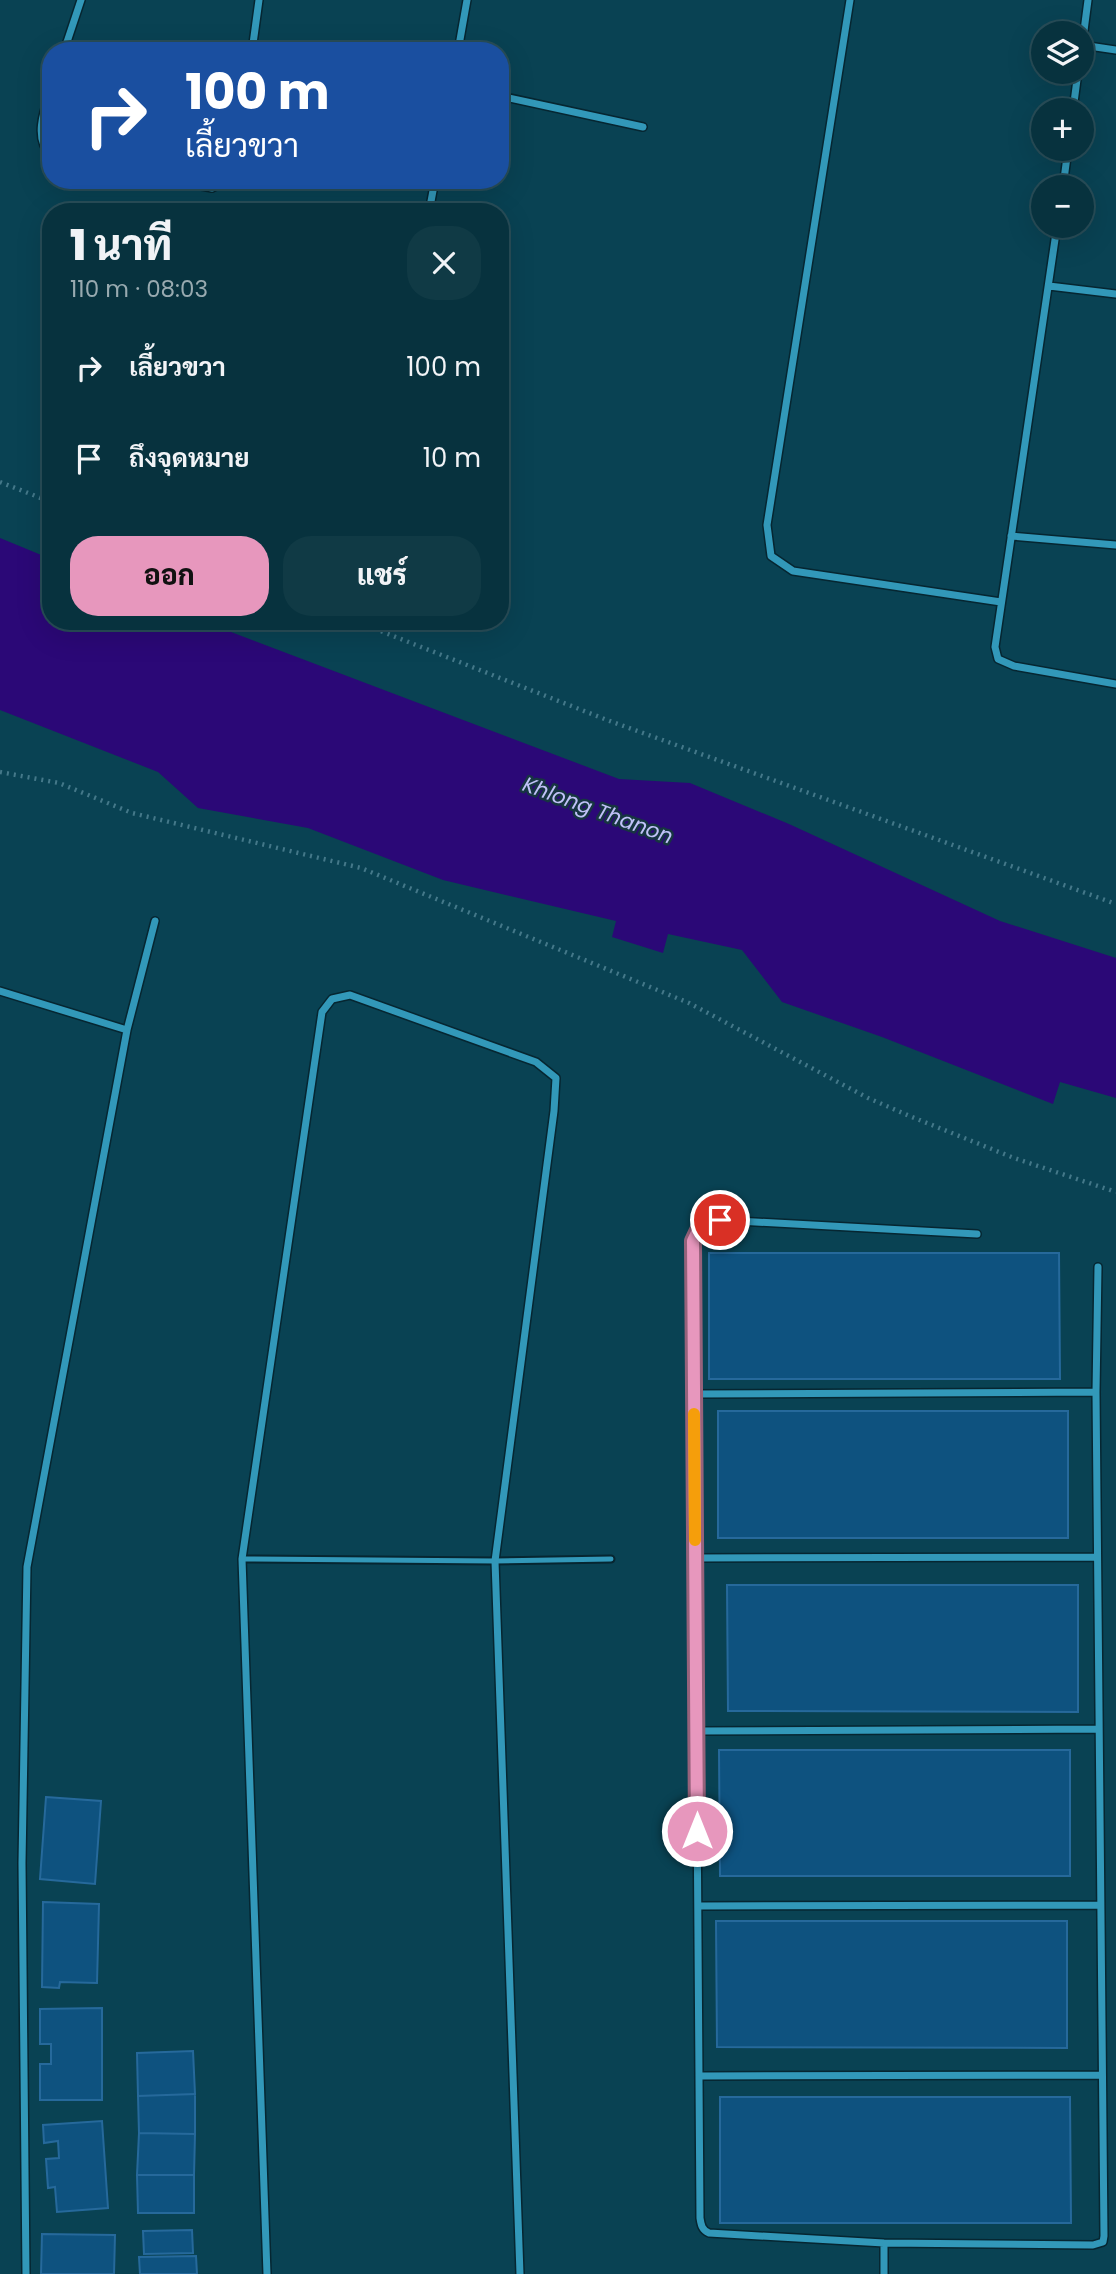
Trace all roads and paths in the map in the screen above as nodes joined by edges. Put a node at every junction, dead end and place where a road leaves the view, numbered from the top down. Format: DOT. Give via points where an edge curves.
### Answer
graph roads {
  1 [pos="80,0"];
  2 [pos="259,0"];
  3 [pos="467,0"];
  4 [pos="850,0"];
  5 [pos="1088,0"];
  6 [pos="1085,21"];
  7 [pos="67,42"];
  8 [pos="253,42"];
  9 [pos="460,42"];
  10 [pos="1094,47"];
  11 [pos="1116,50"];
  12 [pos="509,98"];
  13 [pos="42,115"];
  14 [pos="643,127"];
  15 [pos="42,135"];
  16 [pos="1055,238"];
  17 [pos="1049,286"];
  18 [pos="1116,294"];
  19 [pos="0,482"];
  20 [pos="42,498"];
  21 [pos="1011,536"];
  22 [pos="1116,545"];
  23 [pos="1001,602"];
  24 [pos="378,630"];
  25 [pos="1116,684"];
  26 [pos="0,772"];
  27 [pos="1116,904"];
  28 [pos="155,921"];
  29 [pos="0,991"];
  30 [pos="127,1030"];
  31 [pos="1116,1192"];
  32 [pos="977,1234"];
  33 [pos="1098,1267"];
  34 [pos="1096,1392"];
  35 [pos="694,1394"];
  36 [pos="1097,1557"];
  37 [pos="695,1558"];
  38 [pos="242,1559"];
  39 [pos="611,1559"];
  40 [pos="495,1561"];
  41 [pos="1099,1729"];
  42 [pos="697,1731"];
  43 [pos="1100,1905"];
  44 [pos="698,1906"];
  45 [pos="1102,2075"];
  46 [pos="699,2076"];
  47 [pos="884,2243"];
  48 [pos="26,2274"];
  49 [pos="267,2274"];
  50 [pos="520,2274"];
  51 [pos="884,2274"];
  1 -- 7 [label="street"];
  2 -- 8 [label="street"];
  3 -- 9 [label="street"];
  4 -- 23 [label="street" via="767,525 771,556 793,570"];
  5 -- 6 [label="street"];
  10 -- 11 [label="street"];
  12 -- 14 [label="street"];
  13 -- 15 [label="street"];
  16 -- 17 [label="street"];
  17 -- 18 [label="street"];
  17 -- 21 [label="street"];
  19 -- 20 [label="path"];
  21 -- 22 [label="street"];
  21 -- 23 [label="street"];
  23 -- 25 [label="street" via="995,647 998,659 1014,666"];
  24 -- 27 [label="path" via="607,720"];
  26 -- 31 [label="path" via="59,783 132,813 361,867 689,1003 912,1117"];
  28 -- 30 [label="street"];
  29 -- 30 [label="street"];
  30 -- 48 [label="street" via="27,1567 22,1863"];
  32 -- 35 [label="street" via="720,1220 700,1226 693,1241"];
  33 -- 34 [label="street"];
  34 -- 35 [label="street"];
  34 -- 36 [label="street"];
  35 -- 37 [label="street"];
  36 -- 37 [label="street"];
  36 -- 41 [label="street"];
  37 -- 42 [label="street"];
  38 -- 40 [label="lane"];
  38 -- 40 [label="street" via="323,1012 332,999 349,995 537,1062 556,1079"];
  38 -- 49 [label="street"];
  39 -- 40 [label="lane"];
  40 -- 50 [label="street"];
  41 -- 42 [label="street"];
  41 -- 43 [label="street"];
  42 -- 44 [label="street"];
  43 -- 44 [label="street"];
  43 -- 45 [label="street"];
  44 -- 46 [label="street"];
  45 -- 46 [label="street"];
  45 -- 47 [label="street" via="1102,2242"];
  46 -- 47 [label="street" via="699,2218 705,2231"];
  47 -- 51 [label="street"];
}
